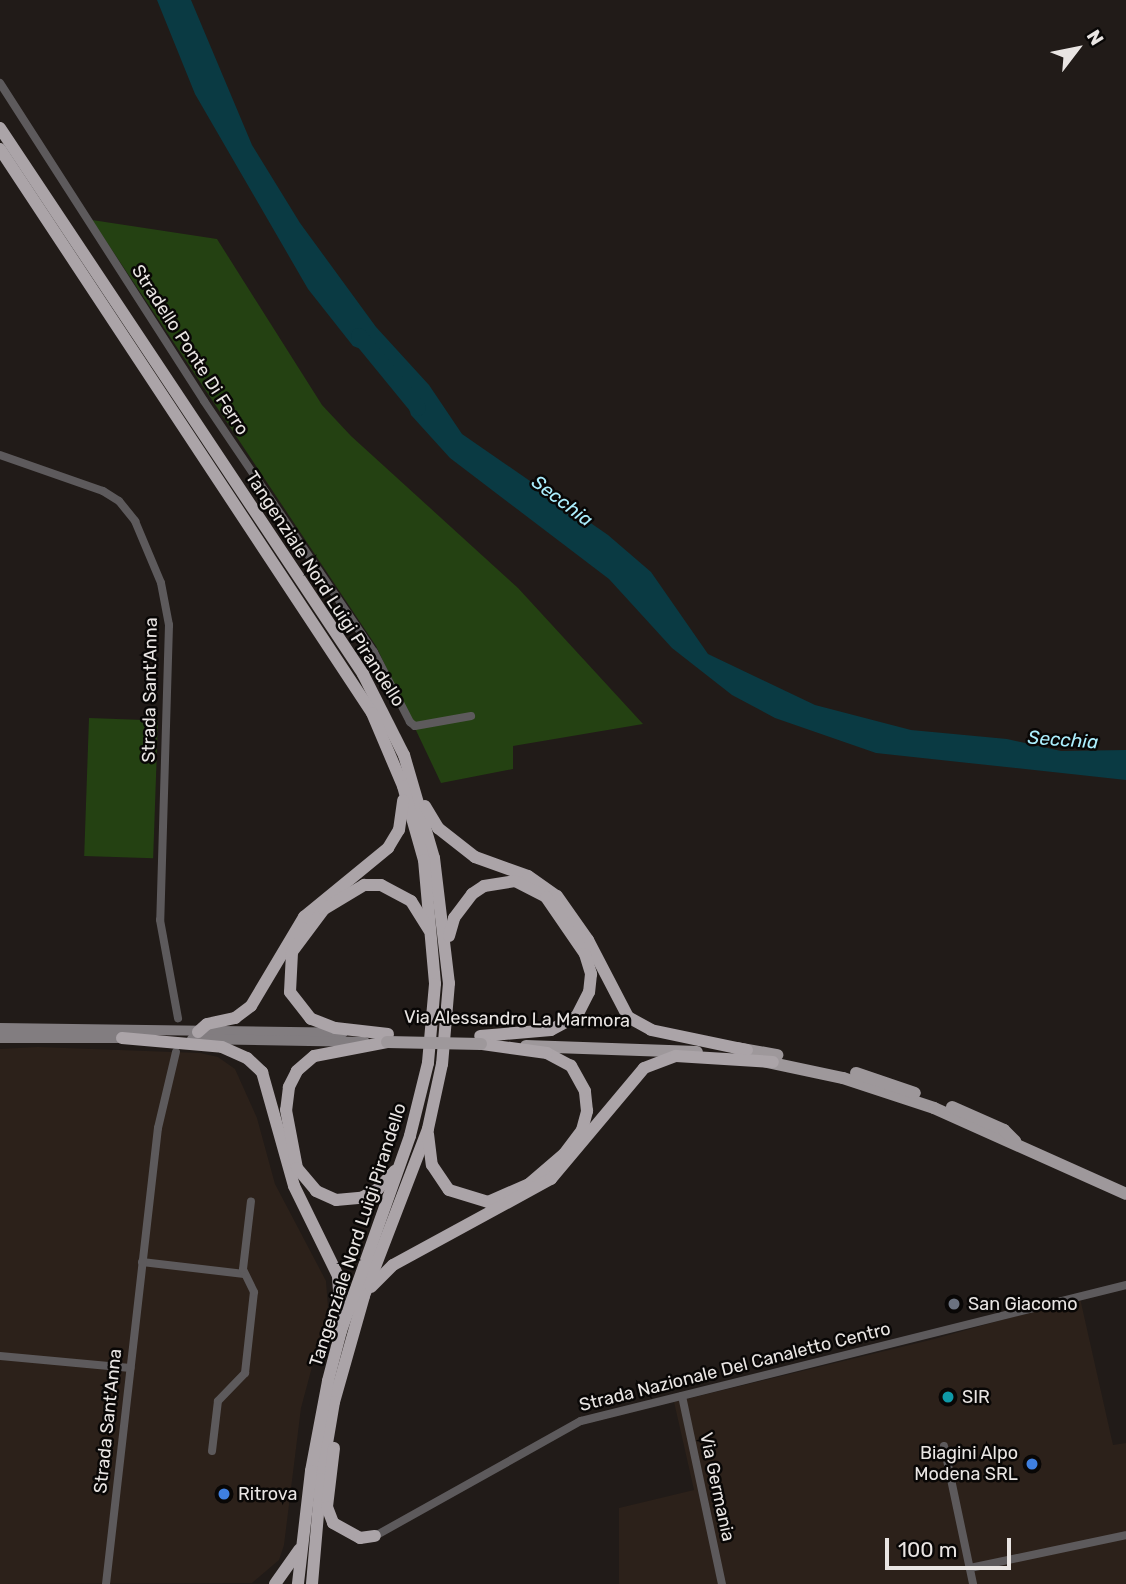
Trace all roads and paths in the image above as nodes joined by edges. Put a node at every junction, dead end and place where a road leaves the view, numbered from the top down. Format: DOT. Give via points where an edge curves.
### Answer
graph roads {
  1 [pos="0,83"];
  2 [pos="0,128"];
  3 [pos="0,149"];
  4 [pos="0,455"];
  5 [pos="471,716"];
  6 [pos="408,783"];
  7 [pos="433,940"];
  8 [pos="447,944"];
  9 [pos="178,1017"];
  10 [pos="0,1028"];
  11 [pos="198,1032"];
  12 [pos="0,1038"];
  13 [pos="122,1038"];
  14 [pos="388,1038"];
  15 [pos="480,1040"];
  16 [pos="747,1050"];
  17 [pos="176,1052"];
  18 [pos="773,1062"];
  19 [pos="428,1129"];
  20 [pos="1016,1141"];
  21 [pos="404,1156"];
  22 [pos="1126,1194"];
  23 [pos="251,1200"];
  24 [pos="142,1262"];
  25 [pos="244,1274"];
  26 [pos="1126,1285"];
  27 [pos="363,1296"];
  28 [pos="341,1331"];
  29 [pos="0,1356"];
  30 [pos="130,1368"];
  31 [pos="682,1396"];
  32 [pos="328,1434"];
  33 [pos="944,1446"];
  34 [pos="212,1451"];
  35 [pos="1126,1535"];
  36 [pos="375,1536"];
  37 [pos="304,1540"];
  38 [pos="970,1568"];
  39 [pos="313,1578"];
  40 [pos="106,1584"];
  41 [pos="275,1584"];
  42 [pos="298,1584"];
  43 [pos="722,1584"];
  44 [pos="973,1584"];
  1 -- 5 [label="street, Stradello Ponte Di Ferro" via="204,401 374,652 410,722 415,726"];
  2 -- 6 [label="highway, Tangenziale Nord Luigi Pirandello" via="363,674"];
  3 -- 6 [label="highway, Tangenziale Nord Luigi Pirandello" via="352,679"];
  4 -- 9 [label="street, Strada Sant'Anna" via="103,491 119,501 135,521 161,583 169,625 160,920"];
  6 -- 7 [label="highway, Tangenziale Nord Luigi Pirandello" via="424,860"];
  6 -- 8 [label="highway, Tangenziale Nord Luigi Pirandello" via="434,858"];
  6 -- 11 [label="highway" via="399,830 388,848 304,917 251,1006 235,1018 208,1024"];
  6 -- 16 [label="highway" via="438,828 475,857 528,876 557,896 588,940 628,1017 659,1032"];
  7 -- 14 [label="highway" via="411,901 381,885 364,885 324,909 292,952 288,982 303,1012 323,1025"];
  7 -- 21 [label="highway, Tangenziale Nord Luigi Pirandello" via="428,1063"];
  8 -- 15 [label="highway" via="454,918 472,894 484,886 515,881 546,897 585,954 591,974 589,992 577,1016 551,1030"];
  8 -- 19 [label="highway, Tangenziale Nord Luigi Pirandello" via="447,1014"];
  10 -- 11 [label="main road, Via Alessandro La Marmora"];
  11 -- 14 [label="main road, Via Alessandro La Marmora"];
  12 -- 13 [label="main road, Via Alessandro La Marmora"];
  13 -- 14 [label="main road, Via Alessandro La Marmora"];
  13 -- 28 [label="highway" via="222,1047 247,1058 262,1072 294,1185 338,1276"];
  14 -- 15 [label="main road, Via Alessandro La Marmora, bridge"];
  14 -- 21 [label="highway" via="327,1051 297,1071 286,1110 290,1141 297,1168 308,1185 336,1200 369,1195 392,1175"];
  15 -- 16 [label="main road, Via Alessandro La Marmora" via="673,1041"];
  15 -- 18 [label="main road, Via Alessandro La Marmora" via="674,1049"];
  15 -- 19 [label="highway" via="547,1053 571,1066 586,1091 582,1130 564,1154 529,1184 502,1199 477,1202 449,1191 438,1179"];
  16 -- 20 [label="main road, Via Alessandro La Marmora" via="887,1082 1004,1130"];
  17 -- 24 [label="street, Strada Sant'Anna" via="158,1128"];
  18 -- 20 [label="main road, Via Alessandro La Marmora" via="885,1091"];
  18 -- 27 [label="highway" via="676,1056 644,1068 551,1179 393,1265"];
  19 -- 27 [label="highway, Tangenziale Nord Luigi Pirandello"];
  20 -- 22 [label="main road, Via Alessandro La Marmora"];
  21 -- 28 [label="highway, Tangenziale Nord Luigi Pirandello"];
  23 -- 25 [label="street"];
  24 -- 25 [label="street"];
  24 -- 30 [label="street, Strada Sant'Anna"];
  25 -- 34 [label="street" via="254,1292 245,1373 218,1401"];
  26 -- 31 [label="street, Strada Nazionale Del Canaletto Centro"];
  27 -- 32 [label="highway, Tangenziale Nord Luigi Pirandello"];
  28 -- 37 [label="highway, Tangenziale Nord Luigi Pirandello" via="311,1471"];
  29 -- 30 [label="street"];
  30 -- 40 [label="street, Strada Sant'Anna"];
  31 -- 36 [label="street, Strada Nazionale Del Canaletto Centro" via="573,1423"];
  31 -- 43 [label="street, Via Germania"];
  32 -- 36 [label="highway" via="334,1447 327,1507 333,1522 360,1538"];
  32 -- 39 [label="highway, Tangenziale Nord Luigi Pirandello"];
  33 -- 38 [label="street"];
  35 -- 38 [label="street"];
  37 -- 41 [label="highway"];
  37 -- 42 [label="highway, Tangenziale Nord Luigi Pirandello"];
  38 -- 44 [label="street"];
}
